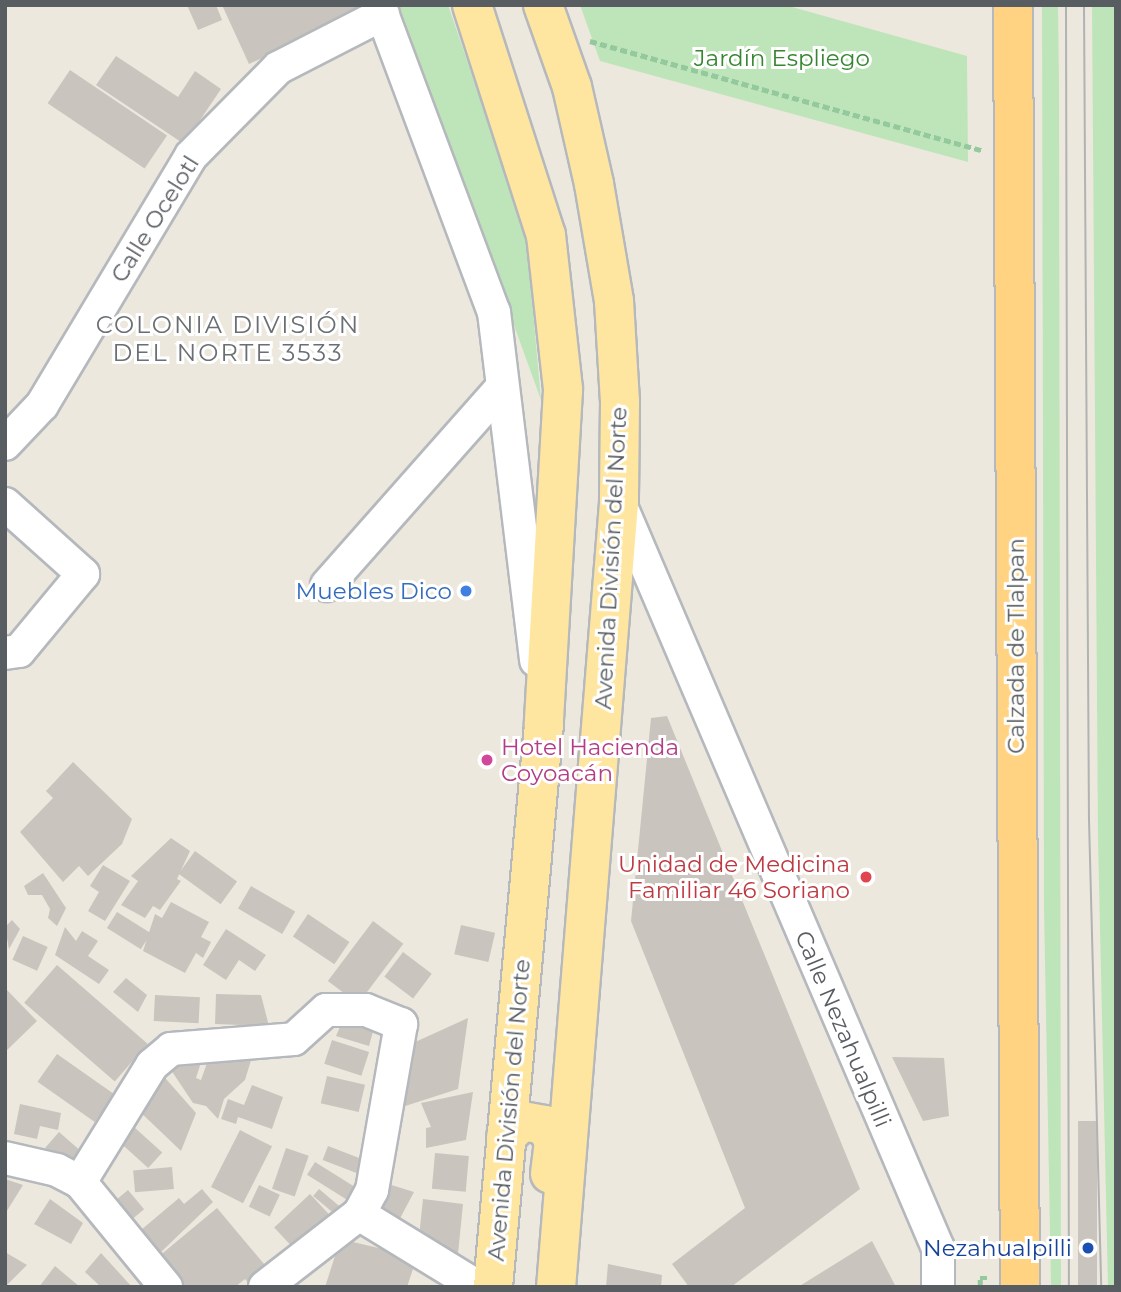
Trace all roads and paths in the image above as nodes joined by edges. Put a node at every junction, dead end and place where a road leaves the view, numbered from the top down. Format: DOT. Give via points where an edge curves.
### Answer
graph roads {
  1 [pos="472,5"];
  2 [pos="1013,5"];
  3 [pos="381,10"];
  4 [pos="548,18"];
  5 [pos="1014,159"];
  6 [pos="502,387"];
  7 [pos="5,444"];
  8 [pos="619,503"];
  9 [pos="5,504"];
  10 [pos="327,585"];
  11 [pos="5,653"];
  12 [pos="544,724"];
  13 [pos="527,902"];
  14 [pos="590,908"];
  15 [pos="506,1137"];
  16 [pos="5,1158"];
  17 [pos="80,1182"];
  18 [pos="359,1214"];
  19 [pos="980,1278"];
  20 [pos="166,1287"];
  21 [pos="265,1287"];
  22 [pos="478,1287"];
  23 [pos="493,1287"];
  24 [pos="534,1287"];
  25 [pos="556,1287"];
  26 [pos="938,1287"];
  27 [pos="980,1287"];
  28 [pos="1020,1287"];
  1 -- 12 [label="main road, Avenida División del Norte" via="546,236 563,390"];
  2 -- 5 [label="highway, Calzada de Tlalpan"];
  3 -- 6 [label="street, Avenida División del Norte" via="494,312"];
  3 -- 7 [label="street, Calle Ocelotl" via="278,68 191,156 42,405"];
  4 -- 5 [label="path"];
  4 -- 8 [label="main road, Avenida División del Norte" via="588,160 614,302"];
  5 -- 28 [label="highway, Calzada de Tlalpan"];
  6 -- 10 [label="street"];
  6 -- 12 [label="street, Avenida División del Norte"];
  8 -- 14 [label="main road, Avenida División del Norte"];
  8 -- 26 [label="street, Calle Nezahualpilli" via="938,1248"];
  9 -- 11 [label="street" via="83,574 19,651"];
  12 -- 13 [label="main road, Avenida División del Norte"];
  13 -- 14 [label="main road" via="533,918 561,930 573,926"];
  13 -- 15 [label="main road, Avenida División del Norte"];
  14 -- 25 [label="main road, Avenida División del Norte"];
  15 -- 23 [label="main road, Avenida División del Norte"];
  15 -- 24 [label="main road" via="515,1125 529,1119 545,1125 554,1141"];
  16 -- 17 [label="street" via="57,1170"];
  17 -- 18 [label="street" via="152,1065 171,1049 294,1039 326,1010 366,1010 401,1024 372,1191"];
  17 -- 20 [label="street"];
  18 -- 21 [label="street"];
  18 -- 22 [label="street"];
  19 -- 27 [label="path"];
}
